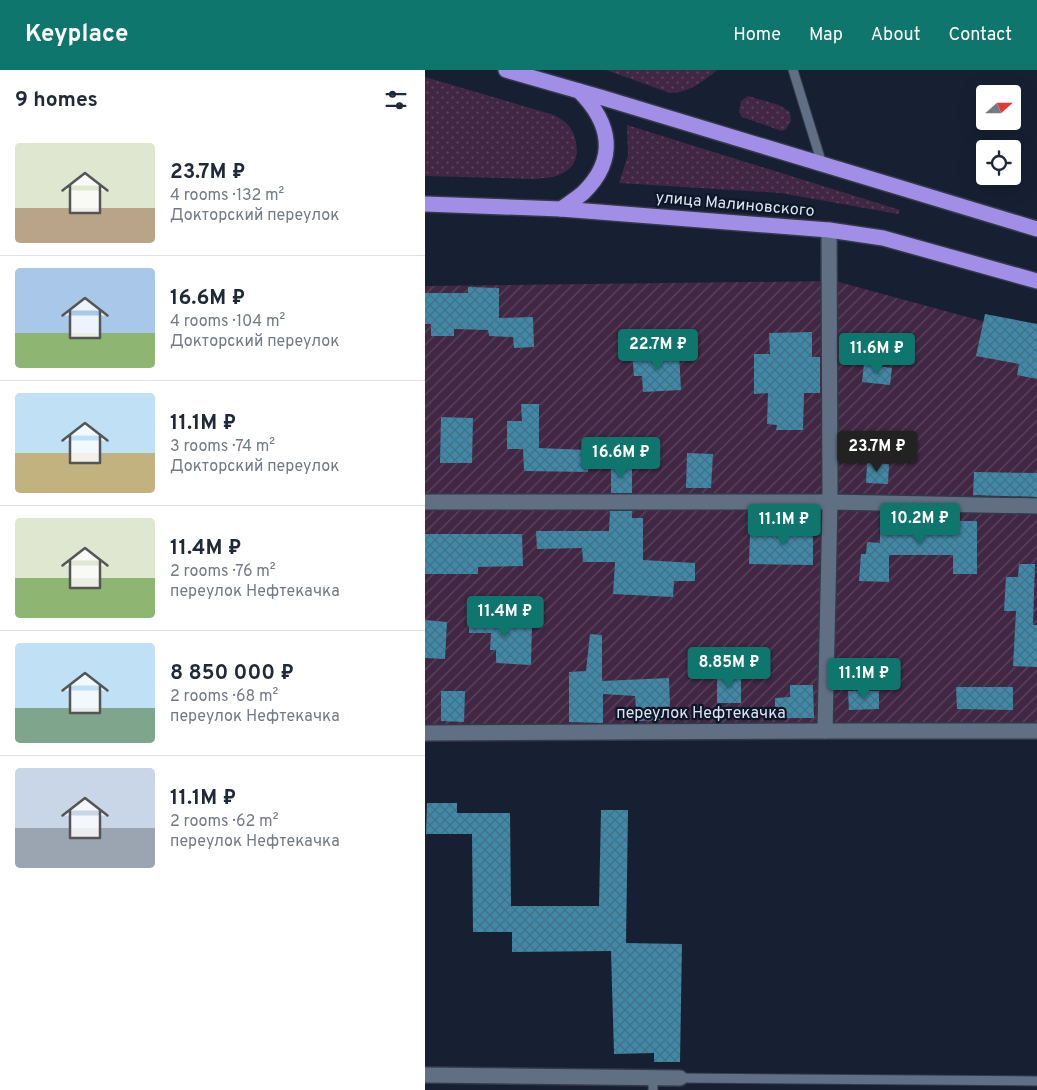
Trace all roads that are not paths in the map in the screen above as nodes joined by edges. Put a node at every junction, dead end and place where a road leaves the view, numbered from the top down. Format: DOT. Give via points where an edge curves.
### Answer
graph roads {
  1 [pos="793,70"];
  2 [pos="515,71"];
  3 [pos="578,90"];
  4 [pos="822,164"];
  5 [pos="425,204"];
  6 [pos="561,209"];
  7 [pos="1037,229"];
  8 [pos="829,230"];
  9 [pos="1037,281"];
  10 [pos="425,502"];
  11 [pos="830,502"];
  12 [pos="1037,506"];
  13 [pos="825,730"];
  14 [pos="1037,731"];
  15 [pos="425,733"];
  16 [pos="425,1075"];
  17 [pos="680,1078"];
  18 [pos="1037,1081"];
  19 [pos="653,1084"];
  1 -- 4 [label="lane"];
  2 -- 3 [label="highway"];
  3 -- 4 [label="highway"];
  3 -- 6 [label="highway" via="596,109 603,124 607,151 590,186"];
  4 -- 7 [label="highway"];
  5 -- 6 [label="highway, улица Малиновского"];
  6 -- 8 [label="highway, улица Малиновского"];
  8 -- 9 [label="highway, улица Малиновского" via="883,238"];
  8 -- 11 [label="street"];
  10 -- 11 [label="street"];
  11 -- 12 [label="street"];
  11 -- 13 [label="street"];
  13 -- 14 [label="street, переулок Нефтекачка"];
  13 -- 15 [label="street, переулок Нефтекачка"];
  16 -- 19 [label="street"];
  17 -- 18 [label="lane"];
  17 -- 19 [label="street"];
}
